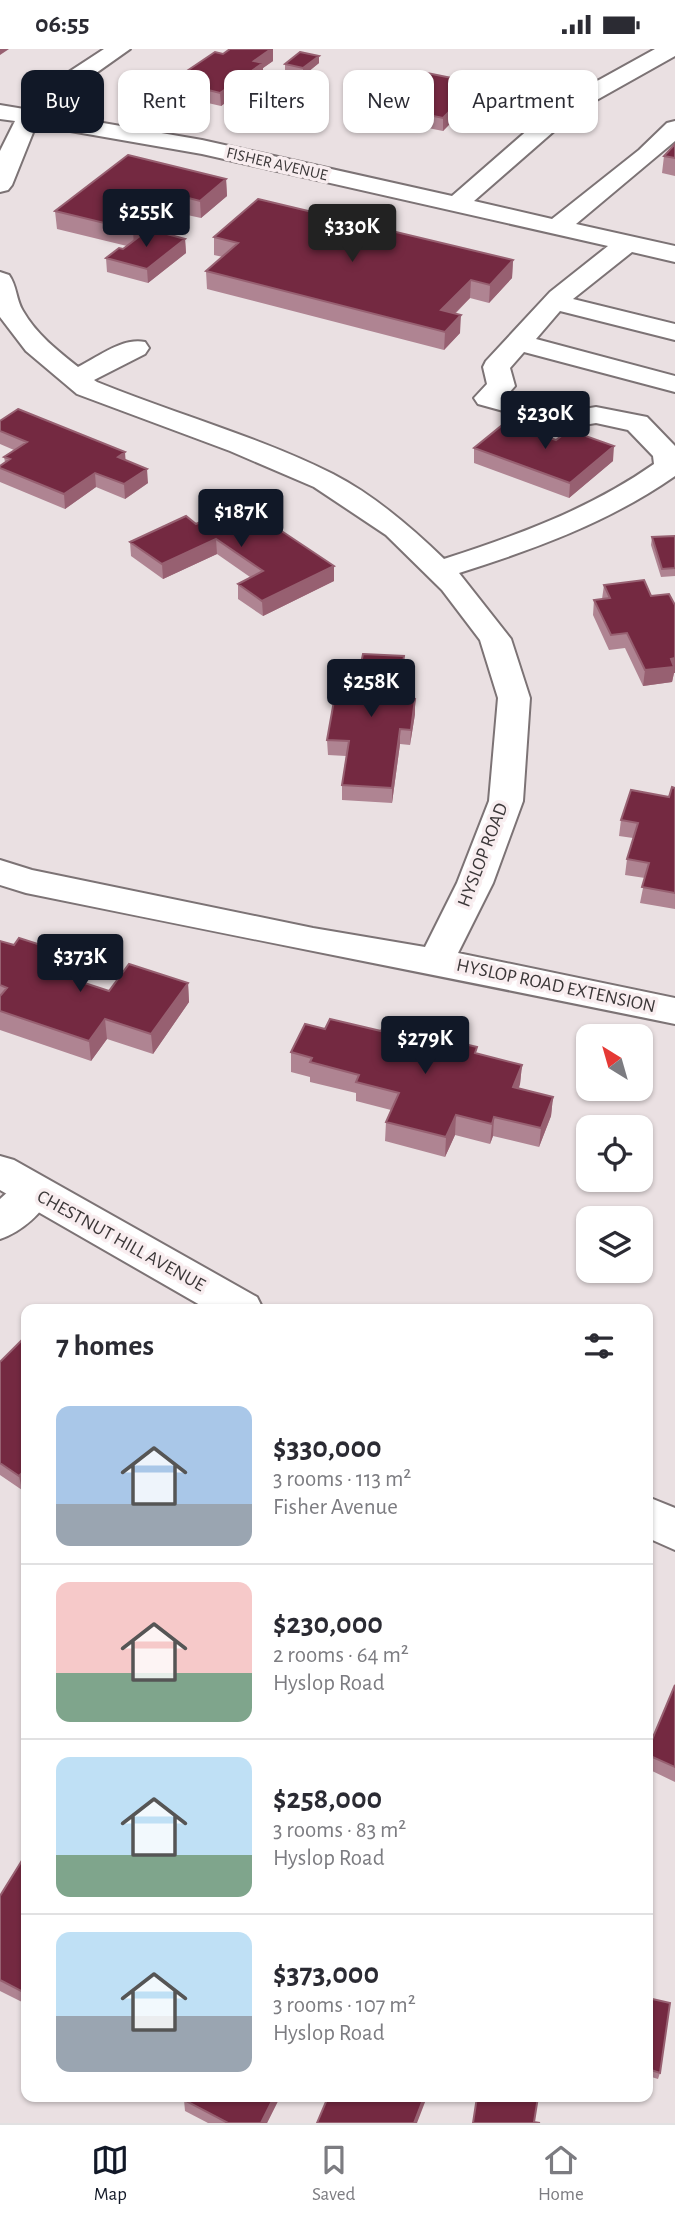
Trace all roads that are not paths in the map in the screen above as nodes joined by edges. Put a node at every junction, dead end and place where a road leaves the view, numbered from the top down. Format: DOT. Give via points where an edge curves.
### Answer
graph roads {
  1 [pos="119,49"];
  2 [pos="671,49"];
  3 [pos="85,70"];
  4 [pos="0,112"];
  5 [pos="21,116"];
  6 [pos="675,128"];
  7 [pos="104,130"];
  8 [pos="21,132"];
  9 [pos="0,185"];
  10 [pos="457,204"];
  11 [pos="557,227"];
  12 [pos="628,243"];
  13 [pos="675,254"];
  14 [pos="0,280"];
  15 [pos="554,302"];
  16 [pos="675,332"];
  17 [pos="518,342"];
  18 [pos="136,348"];
  19 [pos="76,379"];
  20 [pos="675,384"];
  21 [pos="439,570"];
  22 [pos="0,872"];
  23 [pos="436,961"];
  24 [pos="675,1011"];
  25 [pos="0,1171"];
  26 [pos="34,1192"];
  27 [pos="0,1223"];
  28 [pos="233,1304"];
  29 [pos="653,1519"];
  30 [pos="675,1530"];
  1 -- 3 [label="street"];
  2 -- 10 [label="street" via="569,106"];
  4 -- 5 [label="street, FISHER AVENUE"];
  6 -- 11 [label="street"];
  7 -- 10 [label="street, FISHER AVENUE"];
  8 -- 9 [label="street"];
  10 -- 11 [label="street, FISHER AVENUE"];
  11 -- 12 [label="street, FISHER AVENUE"];
  12 -- 13 [label="street, FISHER AVENUE"];
  12 -- 15 [label="street"];
  14 -- 19 [label="street, HYSLOP ROAD" via="22,347"];
  15 -- 16 [label="street"];
  15 -- 17 [label="street"];
  17 -- 20 [label="street"];
  17 -- 21 [label="street" via="496,367 501,386 488,398 565,420 596,415 637,423 667,454 669,467 583,519"];
  18 -- 19 [label="street"];
  19 -- 21 [label="street, HYSLOP ROAD" via="126,404 324,481 396,529"];
  21 -- 23 [label="street, HYSLOP ROAD" via="495,639 514,698 506,801 475,883"];
  22 -- 23 [label="street" via="313,940"];
  23 -- 24 [label="street, HYSLOP ROAD EXTENSION"];
  25 -- 26 [label="street, CHESTNUT HILL AVENUE"];
  26 -- 27 [label="street"];
  26 -- 28 [label="street, CHESTNUT HILL AVENUE"];
  29 -- 30 [label="street"];
}
